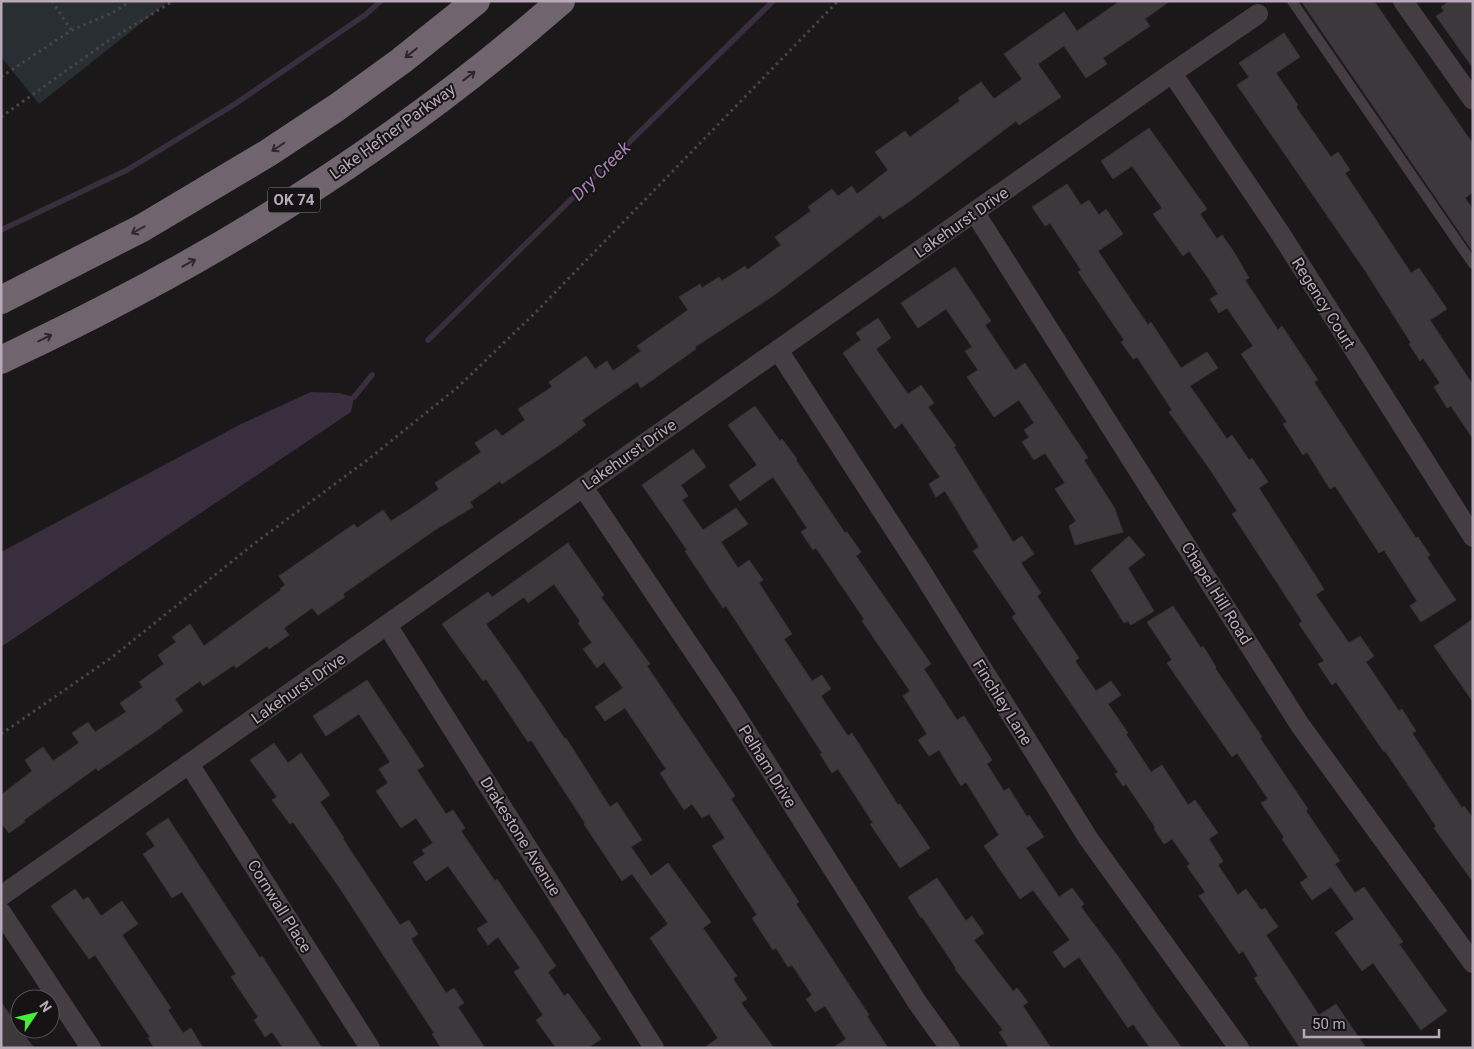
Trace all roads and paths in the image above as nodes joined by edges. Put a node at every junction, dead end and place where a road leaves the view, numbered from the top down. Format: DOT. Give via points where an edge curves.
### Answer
graph roads {
  1 [pos="52,1"];
  2 [pos="131,1"];
  3 [pos="173,1"];
  4 [pos="476,1"];
  5 [pos="561,1"];
  6 [pos="838,1"];
  7 [pos="1292,1"];
  8 [pos="1403,1"];
  9 [pos="1258,14"];
  10 [pos="72,30"];
  11 [pos="1172,73"];
  12 [pos="1,77"];
  13 [pos="1473,100"];
  14 [pos="1,117"];
  15 [pos="975,213"];
  16 [pos="1473,264"];
  17 [pos="1,300"];
  18 [pos="778,350"];
  19 [pos="1,360"];
  20 [pos="583,487"];
  21 [pos="1473,537"];
  22 [pos="387,625"];
  23 [pos="1,734"];
  24 [pos="189,764"];
  25 [pos="1,896"];
  26 [pos="1,912"];
  27 [pos="1473,963"];
  28 [pos="91,1048"];
  29 [pos="370,1048"];
  30 [pos="654,1048"];
  31 [pos="950,1048"];
  32 [pos="1239,1048"];
  1 -- 10 [label="path"];
  2 -- 10 [label="path"];
  3 -- 14 [label="path" via="105,43"];
  4 -- 17 [label="highway, one-way" via="401,61 268,153 142,228"];
  19 -- 5 [label="highway, Lake Hefner Parkway / OK 74, one-way" via="119,302 307,192 420,114"];
  6 -- 23 [label="path" via="537,311 458,387 111,658"];
  7 -- 16 [label="lane"];
  8 -- 13 [label="street"];
  9 -- 11 [label="street, Lakehurst Drive"];
  10 -- 12 [label="path"];
  11 -- 15 [label="street, Lakehurst Drive"];
  11 -- 21 [label="street, Regency Court" via="1280,233"];
  15 -- 18 [label="street, Lakehurst Drive"];
  15 -- 27 [label="street, Chapel Hill Road" via="1300,725"];
  18 -- 20 [label="street, Lakehurst Drive"];
  18 -- 32 [label="street, Finchley Lane" via="1088,838"];
  20 -- 22 [label="street, Lakehurst Drive"];
  20 -- 31 [label="street, Pelham Drive" via="727,701"];
  22 -- 24 [label="street, Lakehurst Drive"];
  22 -- 30 [label="street, Drakestone Avenue"];
  24 -- 25 [label="street, Lakehurst Drive"];
  24 -- 29 [label="street, Cornwall Place"];
  26 -- 28 [label="street"];
}
